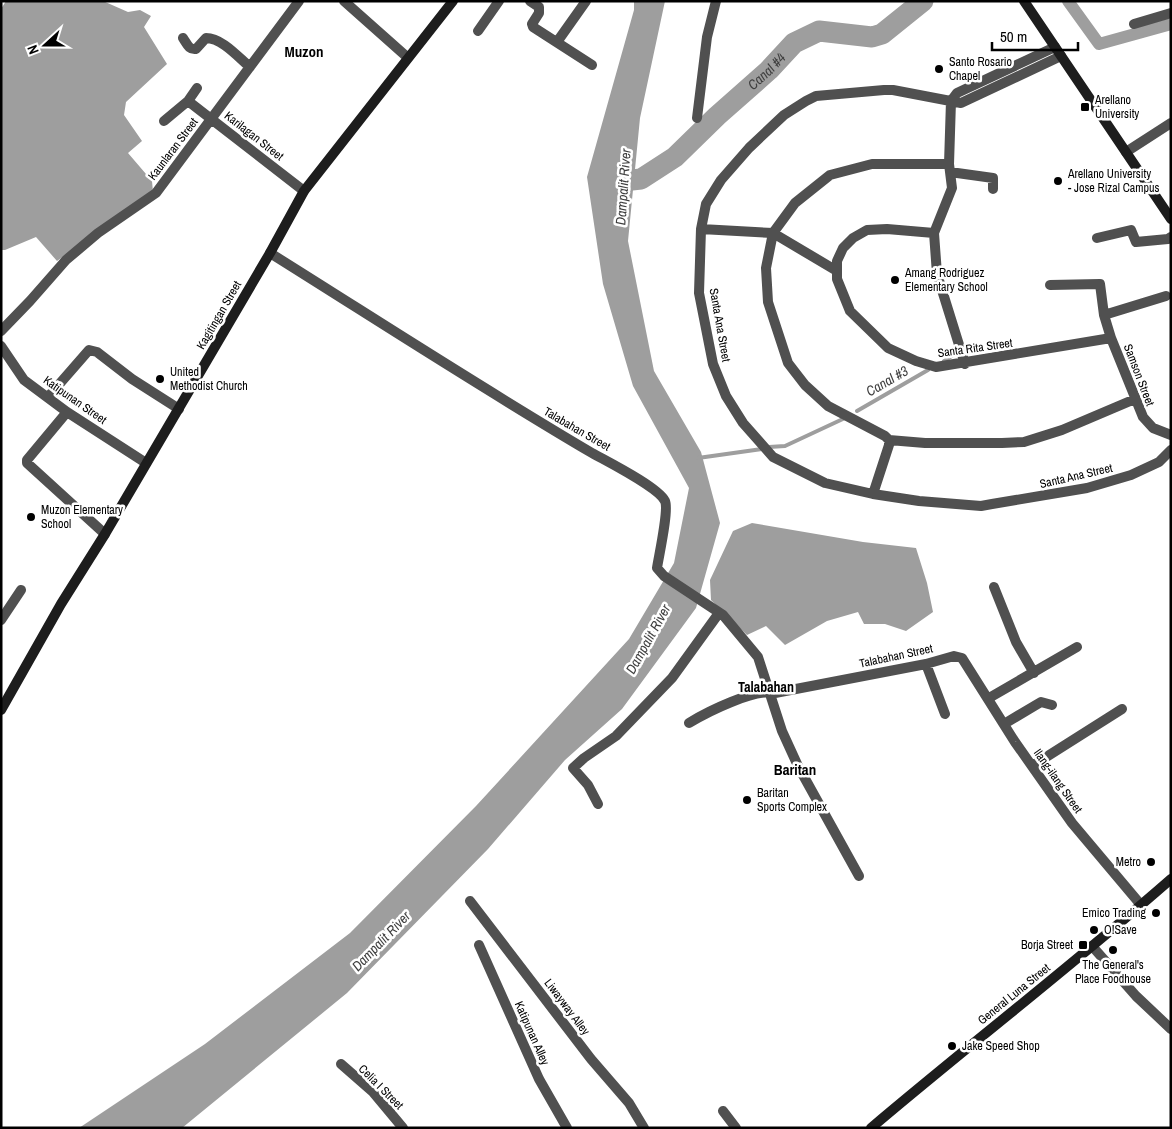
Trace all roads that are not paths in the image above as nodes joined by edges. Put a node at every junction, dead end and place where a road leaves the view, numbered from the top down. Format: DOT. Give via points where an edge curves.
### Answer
graph roads {
  1 [pos="299,1"];
  2 [pos="453,1"];
  3 [pos="499,1"];
  4 [pos="530,1"];
  5 [pos="586,1"];
  6 [pos="716,1"];
  7 [pos="1024,1"];
  8 [pos="351,3"];
  9 [pos="1171,13"];
  10 [pos="1134,24"];
  11 [pos="478,31"];
  12 [pos="183,38"];
  13 [pos="557,42"];
  14 [pos="1058,52"];
  15 [pos="407,57"];
  16 [pos="592,65"];
  17 [pos="250,67"];
  18 [pos="197,88"];
  19 [pos="188,101"];
  20 [pos="951,101"];
  21 [pos="212,118"];
  22 [pos="698,118"];
  23 [pos="164,121"];
  24 [pos="1171,123"];
  25 [pos="1126,152"];
  26 [pos="950,168"];
  27 [pos="993,189"];
  28 [pos="304,191"];
  29 [pos="1171,219"];
  30 [pos="701,229"];
  31 [pos="773,233"];
  32 [pos="934,233"];
  33 [pos="1171,237"];
  34 [pos="1097,238"];
  35 [pos="270,253"];
  36 [pos="837,270"];
  37 [pos="1050,285"];
  38 [pos="1166,296"];
  39 [pos="1104,315"];
  40 [pos="1,331"];
  41 [pos="1108,338"];
  42 [pos="1,346"];
  43 [pos="965,364"];
  44 [pos="48,397"];
  45 [pos="1135,399"];
  46 [pos="179,409"];
  47 [pos="67,412"];
  48 [pos="1171,435"];
  49 [pos="889,440"];
  50 [pos="1171,450"];
  51 [pos="146,463"];
  52 [pos="873,494"];
  53 [pos="105,534"];
  54 [pos="994,586"];
  55 [pos="21,590"];
  56 [pos="719,613"];
  57 [pos="1,620"];
  58 [pos="1077,647"];
  59 [pos="967,662"];
  60 [pos="926,664"];
  61 [pos="1034,673"];
  62 [pos="770,692"];
  63 [pos="989,698"];
  64 [pos="2,705"];
  65 [pos="1052,705"];
  66 [pos="1122,709"];
  67 [pos="945,714"];
  68 [pos="689,722"];
  69 [pos="1004,724"];
  70 [pos="1032,766"];
  71 [pos="598,804"];
  72 [pos="859,876"];
  73 [pos="1171,879"];
  74 [pos="470,901"];
  75 [pos="1141,906"];
  76 [pos="479,945"];
  77 [pos="1092,946"];
  78 [pos="1171,1029"];
  79 [pos="341,1064"];
  80 [pos="723,1111"];
  81 [pos="403,1128"];
  82 [pos="566,1128"];
  83 [pos="644,1128"];
  84 [pos="736,1128"];
  85 [pos="871,1128"];
  1 -- 17 [label="street, Kaunlaran Street"];
  2 -- 15 [label="street, Kagitingan Street"];
  3 -- 11 [label="street"];
  4 -- 13 [label="street" via="539,7 533,27"];
  5 -- 13 [label="street"];
  6 -- 22 [label="street" via="707,37"];
  7 -- 14 [label="street"];
  8 -- 15 [label="street"];
  9 -- 10 [label="street"];
  12 -- 17 [label="street" via="192,50 206,38 211,38"];
  13 -- 16 [label="street"];
  14 -- 20 [label="street, Santa Ana Street" via="961,103"];
  14 -- 25 [label="street"];
  15 -- 28 [label="street, Kagitingan Street"];
  17 -- 21 [label="street, Kaunlaran Street"];
  18 -- 19 [label="street"];
  19 -- 21 [label="street, Karilagan Street"];
  19 -- 23 [label="street"];
  20 -- 26 [label="street"];
  20 -- 30 [label="street, Santa Ana Street" via="893,90 816,96 806,101 784,115 748,148 706,204"];
  21 -- 28 [label="street, Karilagan Street"];
  21 -- 40 [label="street, Kaunlaran Street" via="156,193 98,233 66,260"];
  24 -- 25 [label="street"];
  25 -- 29 [label="street"];
  26 -- 27 [label="street" via="993,178"];
  26 -- 31 [label="street" via="872,164 830,175 795,203"];
  26 -- 32 [label="street" via="952,188"];
  28 -- 35 [label="street, Kagitingan Street"];
  30 -- 31 [label="street"];
  30 -- 52 [label="street, Santa Ana Street" via="699,293 712,364 743,423 773,457 825,483"];
  31 -- 36 [label="street"];
  31 -- 49 [label="street" via="766,268 768,302 788,363 805,385 828,406"];
  32 -- 36 [label="street" via="867,230 843,248"];
  32 -- 43 [label="street" via="937,274"];
  33 -- 34 [label="street" via="1136,242 1131,230"];
  35 -- 46 [label="street, Kagitingan Street"];
  35 -- 56 [label="street, Talabahan Street" via="661,496 666,503 666,513 658,568 667,578"];
  36 -- 43 [label="street, Santa Rita Street" via="837,279 850,311 888,348 936,367"];
  37 -- 39 [label="street, Samson Street" via="1100,284"];
  38 -- 39 [label="street"];
  39 -- 41 [label="street, Samson Street"];
  41 -- 43 [label="street, Santa Rita Street"];
  41 -- 45 [label="street, Samson Street"];
  42 -- 44 [label="street, Katipunan Street" via="24,380"];
  44 -- 46 [label="street" via="92,350"];
  44 -- 47 [label="street, Katipunan Street"];
  45 -- 48 [label="street, Samson Street" via="1142,417 1153,428"];
  45 -- 49 [label="street" via="1062,430 1024,442"];
  46 -- 51 [label="street, Kagitingan Street"];
  47 -- 51 [label="street, Katipunan Street"];
  47 -- 53 [label="street" via="27,463"];
  49 -- 52 [label="street"];
  50 -- 52 [label="street, Santa Ana Street" via="1160,462 1131,475 1031,499 981,506"];
  51 -- 53 [label="street, Kagitingan Street"];
  53 -- 64 [label="street, Kagitingan Street"];
  54 -- 61 [label="street" via="1016,642"];
  55 -- 57 [label="street"];
  56 -- 62 [label="street, Talabahan Street" via="758,657"];
  56 -- 71 [label="street" via="672,678 616,736 573,768 588,785"];
  58 -- 61 [label="street"];
  59 -- 60 [label="street, Talabahan Street" via="954,656"];
  59 -- 63 [label="street, Ilang-ilang Street"];
  60 -- 62 [label="street, Talabahan Street" via="775,694"];
  60 -- 67 [label="street"];
  61 -- 63 [label="street"];
  62 -- 68 [label="street" via="712,709"];
  62 -- 72 [label="street, Talabahan Street" via="782,731 798,766"];
  63 -- 69 [label="street, Ilang-ilang Street"];
  65 -- 69 [label="street" via="1041,702"];
  66 -- 70 [label="street"];
  69 -- 70 [label="street, Ilang-ilang Street"];
  70 -- 75 [label="street, Ilang-ilang Street" via="1072,823"];
  73 -- 75 [label="street, General Luna Street"];
  74 -- 83 [label="street, Liwayway Alley" via="590,1059 629,1103"];
  75 -- 77 [label="street, General Luna Street"];
  76 -- 82 [label="street, Katipunan Alley" via="539,1079"];
  77 -- 78 [label="street" via="1136,996"];
  77 -- 85 [label="street, General Luna Street"];
  79 -- 81 [label="street, Celia I Street" via="373,1092"];
  80 -- 84 [label="street"];
}
